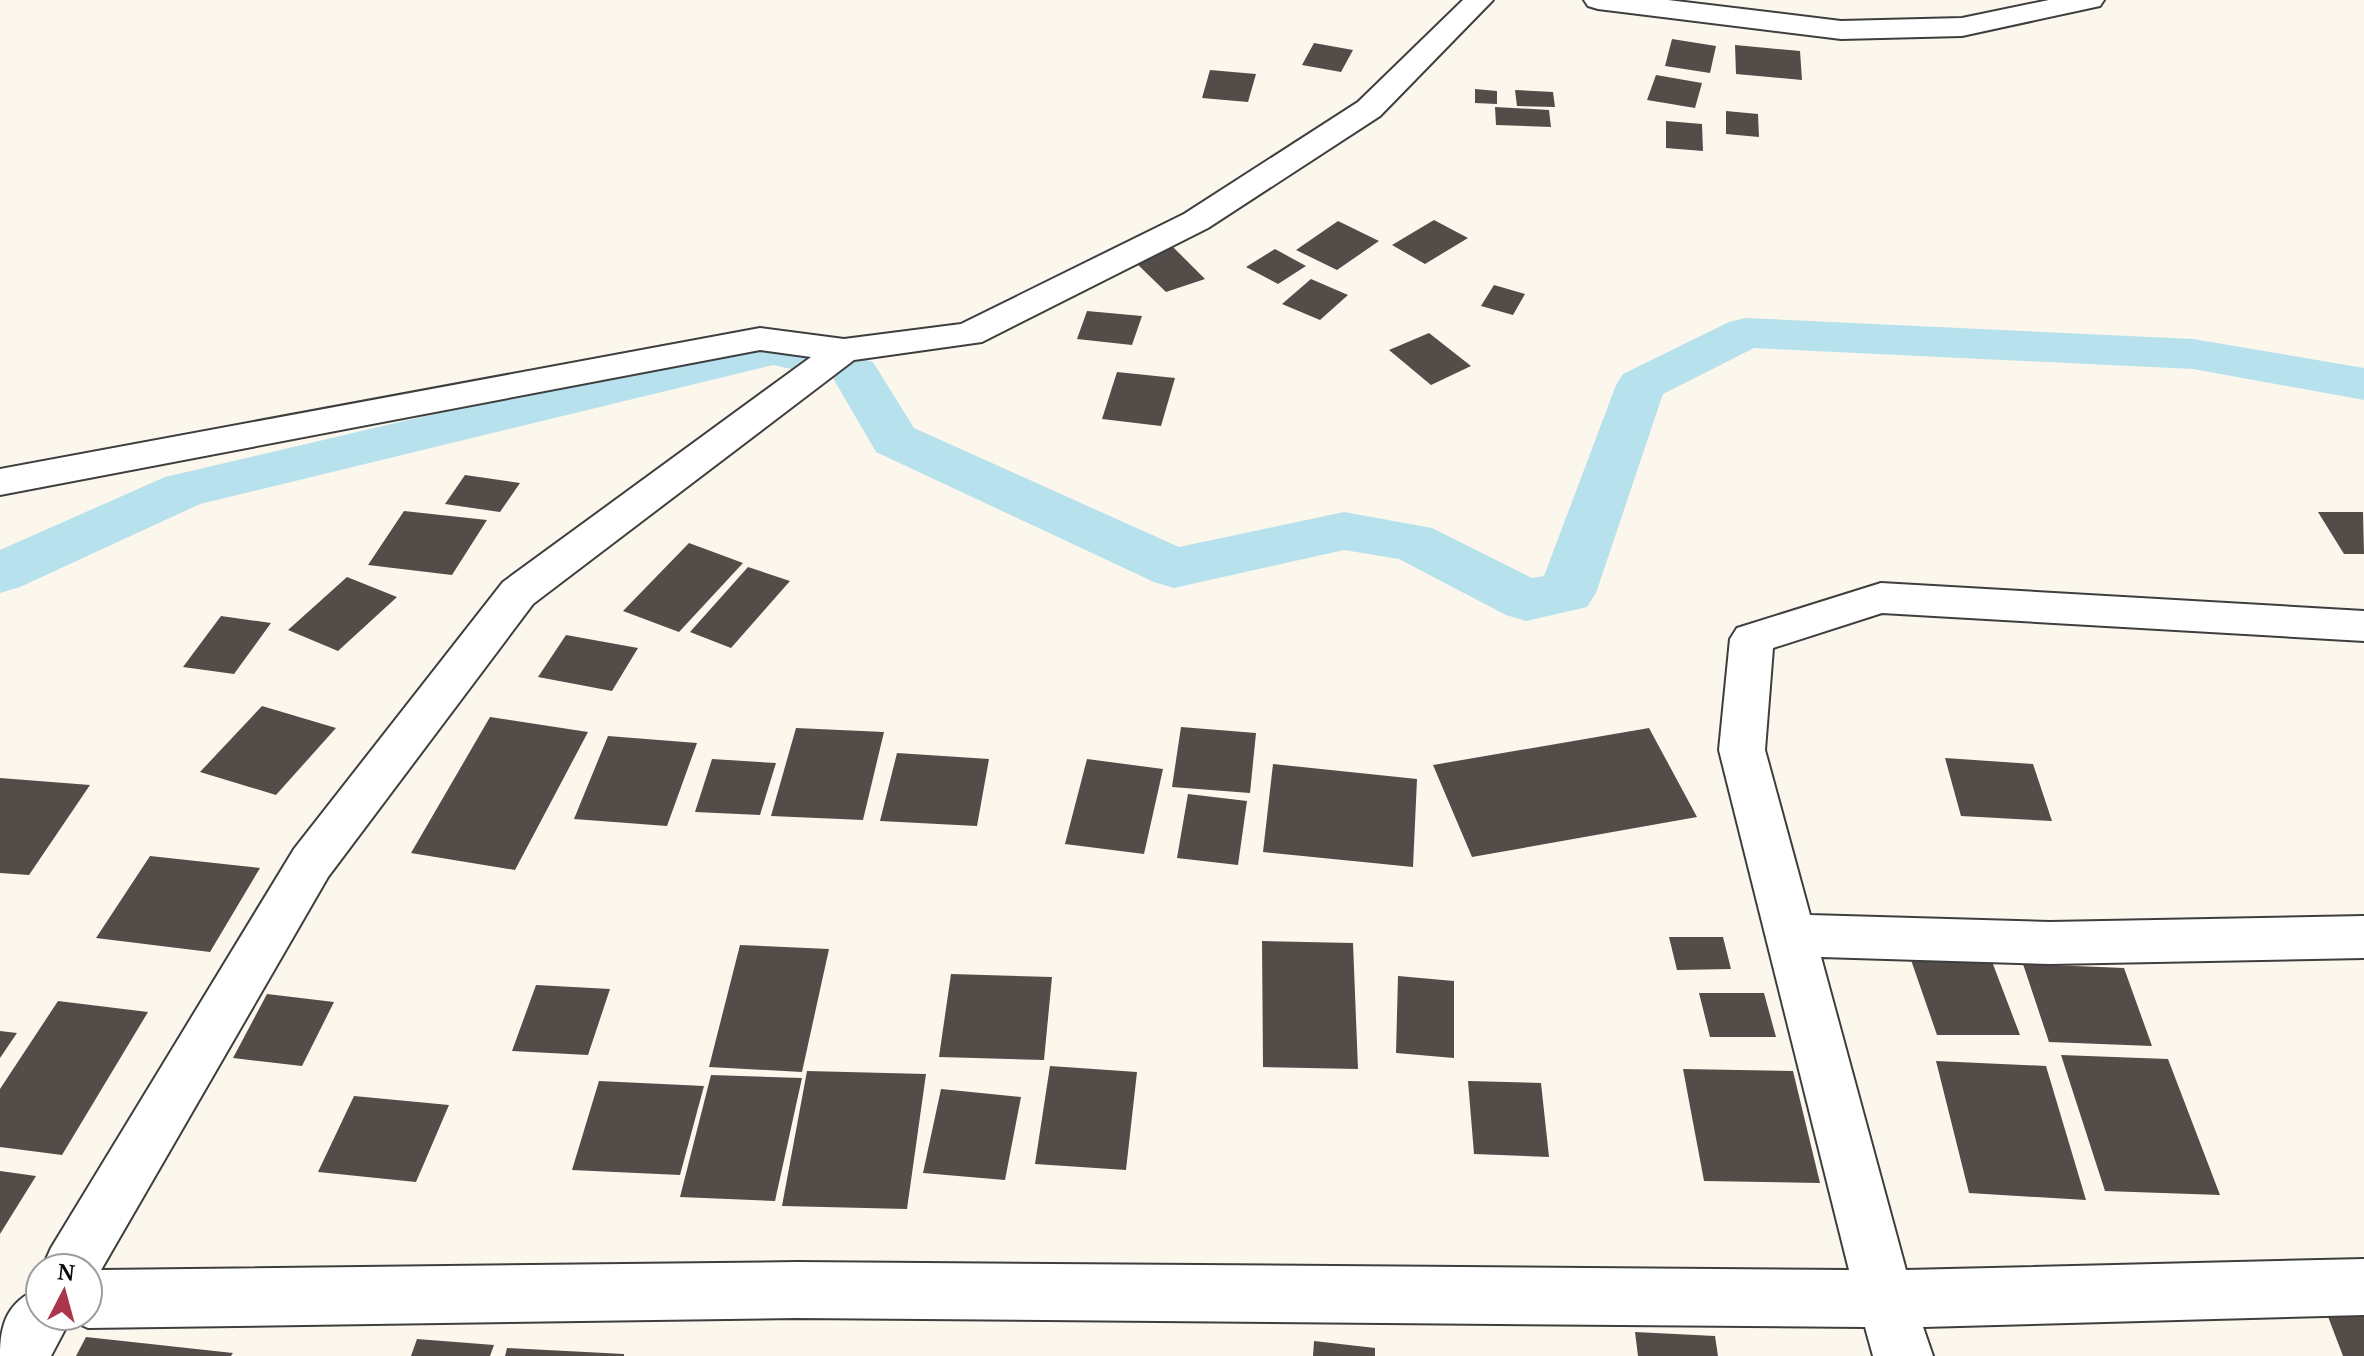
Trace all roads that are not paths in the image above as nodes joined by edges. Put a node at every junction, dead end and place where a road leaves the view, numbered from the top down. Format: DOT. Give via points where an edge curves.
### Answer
graph roads {
  1 [pos="1479,0"];
  2 [pos="1598,0"];
  3 [pos="2090,0"];
  4 [pos="844,350"];
  5 [pos="0,482"];
  6 [pos="2364,626"];
  7 [pos="1790,935"];
  8 [pos="2364,937"];
  9 [pos="80,1252"];
  10 [pos="2364,1287"];
  11 [pos="104,1299"];
  12 [pos="1885,1299"];
  13 [pos="32,1332"];
  14 [pos="18,1356"];
  15 [pos="1903,1356"];
  1 -- 4 [label="street" via="1369,109 1196,221 969,334"];
  2 -- 3 [label="street" via="1841,30 1962,27"];
  4 -- 5 [label="street" via="760,339"];
  4 -- 9 [label="street" via="518,593 311,863"];
  6 -- 7 [label="street" via="1881,598 1752,639 1742,750"];
  7 -- 8 [label="street" via="2050,943"];
  7 -- 12 [label="street"];
  10 -- 12 [label="street"];
  11 -- 12 [label="street" via="797,1290"];
  12 -- 15 [label="street"];
  13 -- 14 [label="street"];
}
